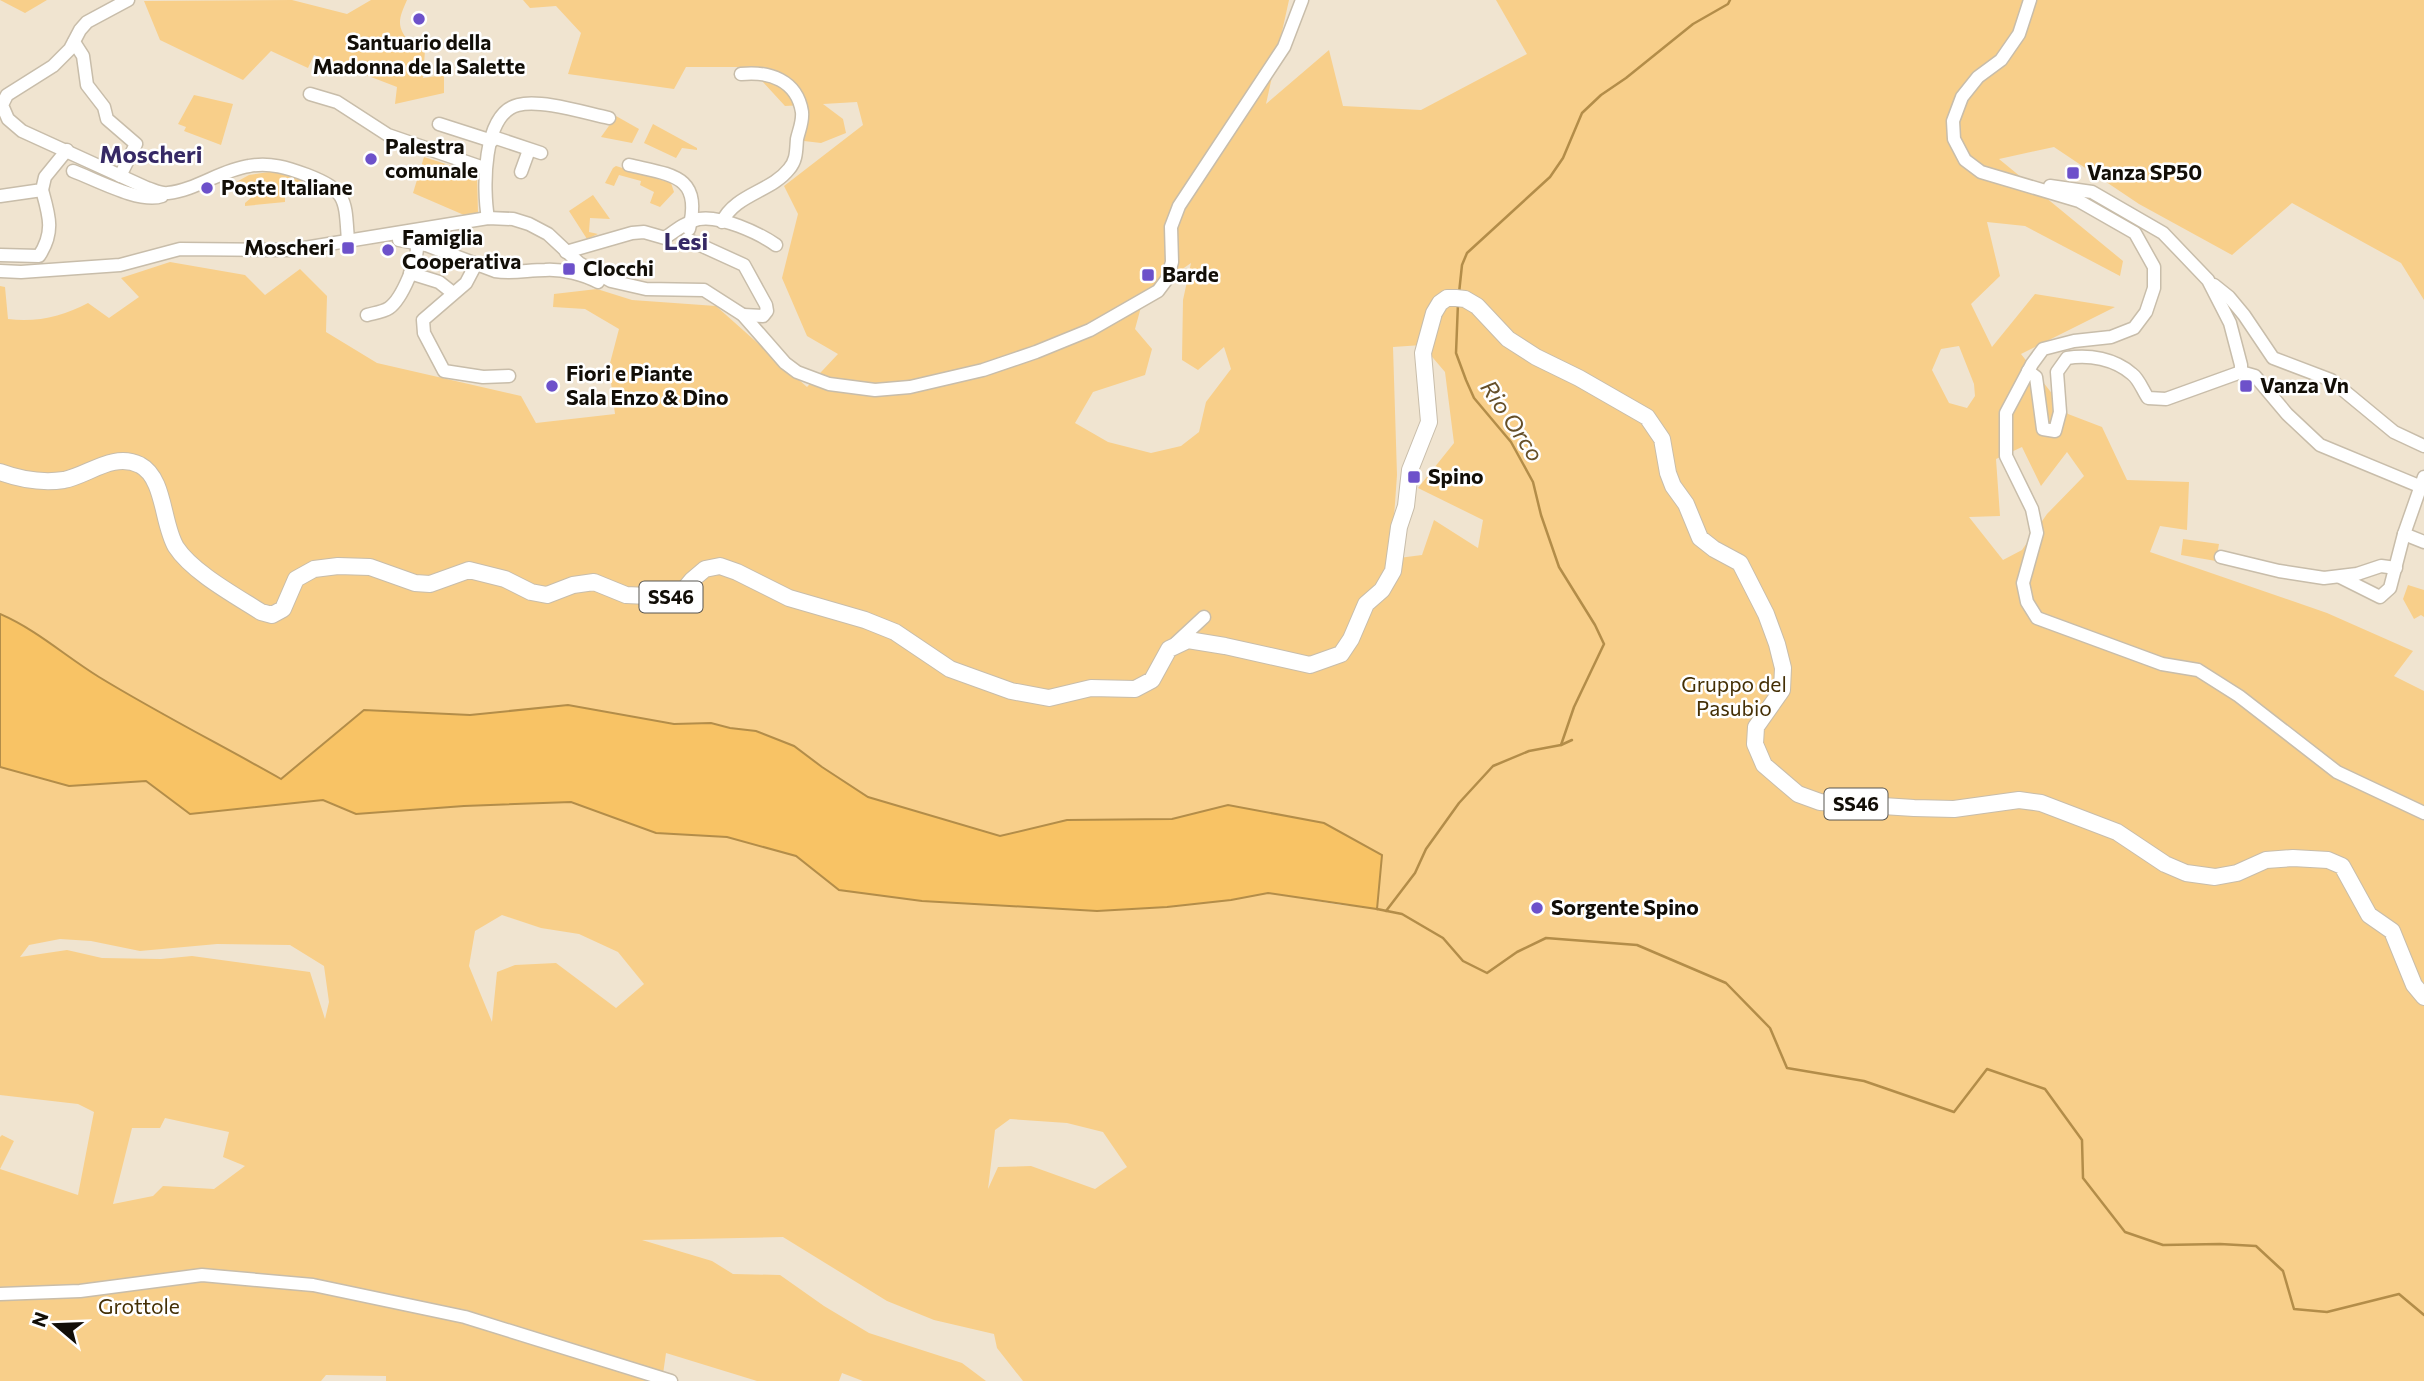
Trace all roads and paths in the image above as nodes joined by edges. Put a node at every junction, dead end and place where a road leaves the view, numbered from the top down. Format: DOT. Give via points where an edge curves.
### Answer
graph roads {
  1 [pos="128,0"];
  2 [pos="1302,0"];
  3 [pos="2030,0"];
  4 [pos="74,41"];
  5 [pos="741,74"];
  6 [pos="310,94"];
  7 [pos="1,105"];
  8 [pos="609,118"];
  9 [pos="439,124"];
  10 [pos="492,139"];
  11 [pos="67,150"];
  12 [pos="629,165"];
  13 [pos="484,168"];
  14 [pos="73,171"];
  15 [pos="521,172"];
  16 [pos="120,176"];
  17 [pos="2007,180"];
  18 [pos="42,190"];
  19 [pos="165,194"];
  20 [pos="0,196"];
  21 [pos="488,218"];
  22 [pos="691,222"];
  23 [pos="722,222"];
  24 [pos="399,234"];
  25 [pos="665,238"];
  26 [pos="687,239"];
  27 [pos="348,240"];
  28 [pos="417,245"];
  29 [pos="776,245"];
  30 [pos="566,252"];
  31 [pos="0,255"];
  32 [pos="476,264"];
  33 [pos="0,271"];
  34 [pos="410,273"];
  35 [pos="2208,280"];
  36 [pos="646,289"];
  37 [pos="453,293"];
  38 [pos="367,315"];
  39 [pos="743,315"];
  40 [pos="2028,371"];
  41 [pos="2241,372"];
  42 [pos="509,376"];
  43 [pos="2424,446"];
  44 [pos="0,472"];
  45 [pos="2423,484"];
  46 [pos="2404,534"];
  47 [pos="2424,542"];
  48 [pos="2221,556"];
  49 [pos="2396,568"];
  50 [pos="2339,576"];
  51 [pos="1204,617"];
  52 [pos="1169,649"];
  53 [pos="2424,813"];
  54 [pos="2424,997"];
  55 [pos="0,1294"];
  56 [pos="671,1381"];
  1 -- 4 [label="street" via="87,22"];
  2 -- 39 [label="street" via="1284,47 1179,206 1171,228 1172,262 1167,279 1158,291 1090,330 983,370 875,390 829,384 797,372"];
  3 -- 17 [label="street" via="2020,34 2001,60 1962,97 1953,121 1954,138 1965,160 1981,172"];
  4 -- 7 [label="street" via="53,66 7,95"];
  4 -- 16 [label="street" via="83,55 87,85 107,118 136,144"];
  5 -- 23 [label="street" via="760,72 782,81 796,97 802,122 789,170 735,205"];
  6 -- 13 [label="street" via="337,102 388,135"];
  7 -- 11 [label="street" via="22,131"];
  8 -- 10 [label="street" via="535,103 518,105 503,115"];
  9 -- 10 [label="street"];
  10 -- 13 [label="street"];
  10 -- 15 [label="street" via="535,152"];
  11 -- 16 [label="street"];
  11 -- 18 [label="street" via="45,177"];
  12 -- 22 [label="street" via="676,176 686,183 693,197"];
  13 -- 21 [label="street"];
  14 -- 19 [label="street" via="140,197"];
  16 -- 19 [label="street"];
  17 -- 35 [label="street" via="2092,192 2163,233"];
  17 -- 40 [label="street" via="2079,201 2136,233 2154,267 2154,288 2146,312 2134,328 2111,337 2043,349"];
  18 -- 20 [label="street"];
  18 -- 31 [label="street" via="51,222 43,250 39,256"];
  19 -- 27 [label="street" via="248,166 288,168 332,186 340,194"];
  21 -- 24 [label="street"];
  21 -- 30 [label="street" via="529,224"];
  22 -- 23 [label="street"];
  22 -- 25 [label="street"];
  22 -- 26 [label="street"];
  23 -- 29 [label="street"];
  24 -- 27 [label="street"];
  24 -- 28 [label="street" via="399,240"];
  25 -- 26 [label="street"];
  25 -- 30 [label="street" via="632,233"];
  26 -- 39 [label="street" via="744,265 767,311 764,316"];
  27 -- 33 [label="street" via="292,250 180,249 120,265"];
  28 -- 32 [label="street"];
  28 -- 34 [label="street"];
  30 -- 36 [label="street" via="611,281"];
  32 -- 36 [label="street" via="506,273 548,270 585,275 623,290"];
  32 -- 37 [label="street" via="467,283"];
  34 -- 37 [label="street" via="439,282"];
  34 -- 38 [label="street" via="391,307"];
  35 -- 41 [label="street" via="2230,323"];
  35 -- 43 [label="street" via="2229,297 2273,358 2331,380 2394,432"];
  36 -- 39 [label="street" via="704,290"];
  37 -- 42 [label="street" via="424,320 424,332 440,367 483,377"];
  40 -- 41 [label="street" via="2036,377 2043,429 2055,431 2060,412 2057,372 2067,358 2098,357 2116,365 2133,374 2148,398 2166,399"];
  40 -- 53 [label="street" via="2006,413 2007,456 2032,509 2036,533 2023,583 2037,618 2162,664 2198,670 2337,772"];
  41 -- 45 [label="street" via="2255,376 2320,444"];
  44 -- 52 [label="main road, SS46" via="64,480 99,465 138,464 152,473 176,547 195,566 272,615 283,609 296,579 314,569 338,566 370,568 415,583 430,584 468,570 547,595 594,582 626,595 671,597 705,569 720,566 789,598 895,632 950,669 1031,696 1049,698 1091,688 1135,689 1152,680"];
  45 -- 46 [label="street"];
  46 -- 47 [label="street"];
  46 -- 49 [label="street"];
  48 -- 50 [label="street" via="2278,571"];
  49 -- 50 [label="street" via="2381,566"];
  49 -- 50 [label="street" via="2390,588 2380,597"];
  51 -- 52 [label="street"];
  52 -- 54 [label="main road, SS46" via="1188,640 1310,665 1341,654 1366,604 1382,590 1393,571 1410,470 1429,422 1423,353 1434,313 1447,298 1465,299 1508,339 1647,417 1662,439 1668,473 1700,538 1740,563 1766,614 1783,668 1782,690 1756,727 1755,744 1764,765 1798,794 1820,802 1914,808 2019,800 2041,803 2117,832 2165,864 2206,876 2237,873 2266,860 2328,860 2342,866 2369,915 2392,931 2414,985"];
  55 -- 56 [label="street" via="80,1291 202,1275 313,1285 465,1317"];
}
